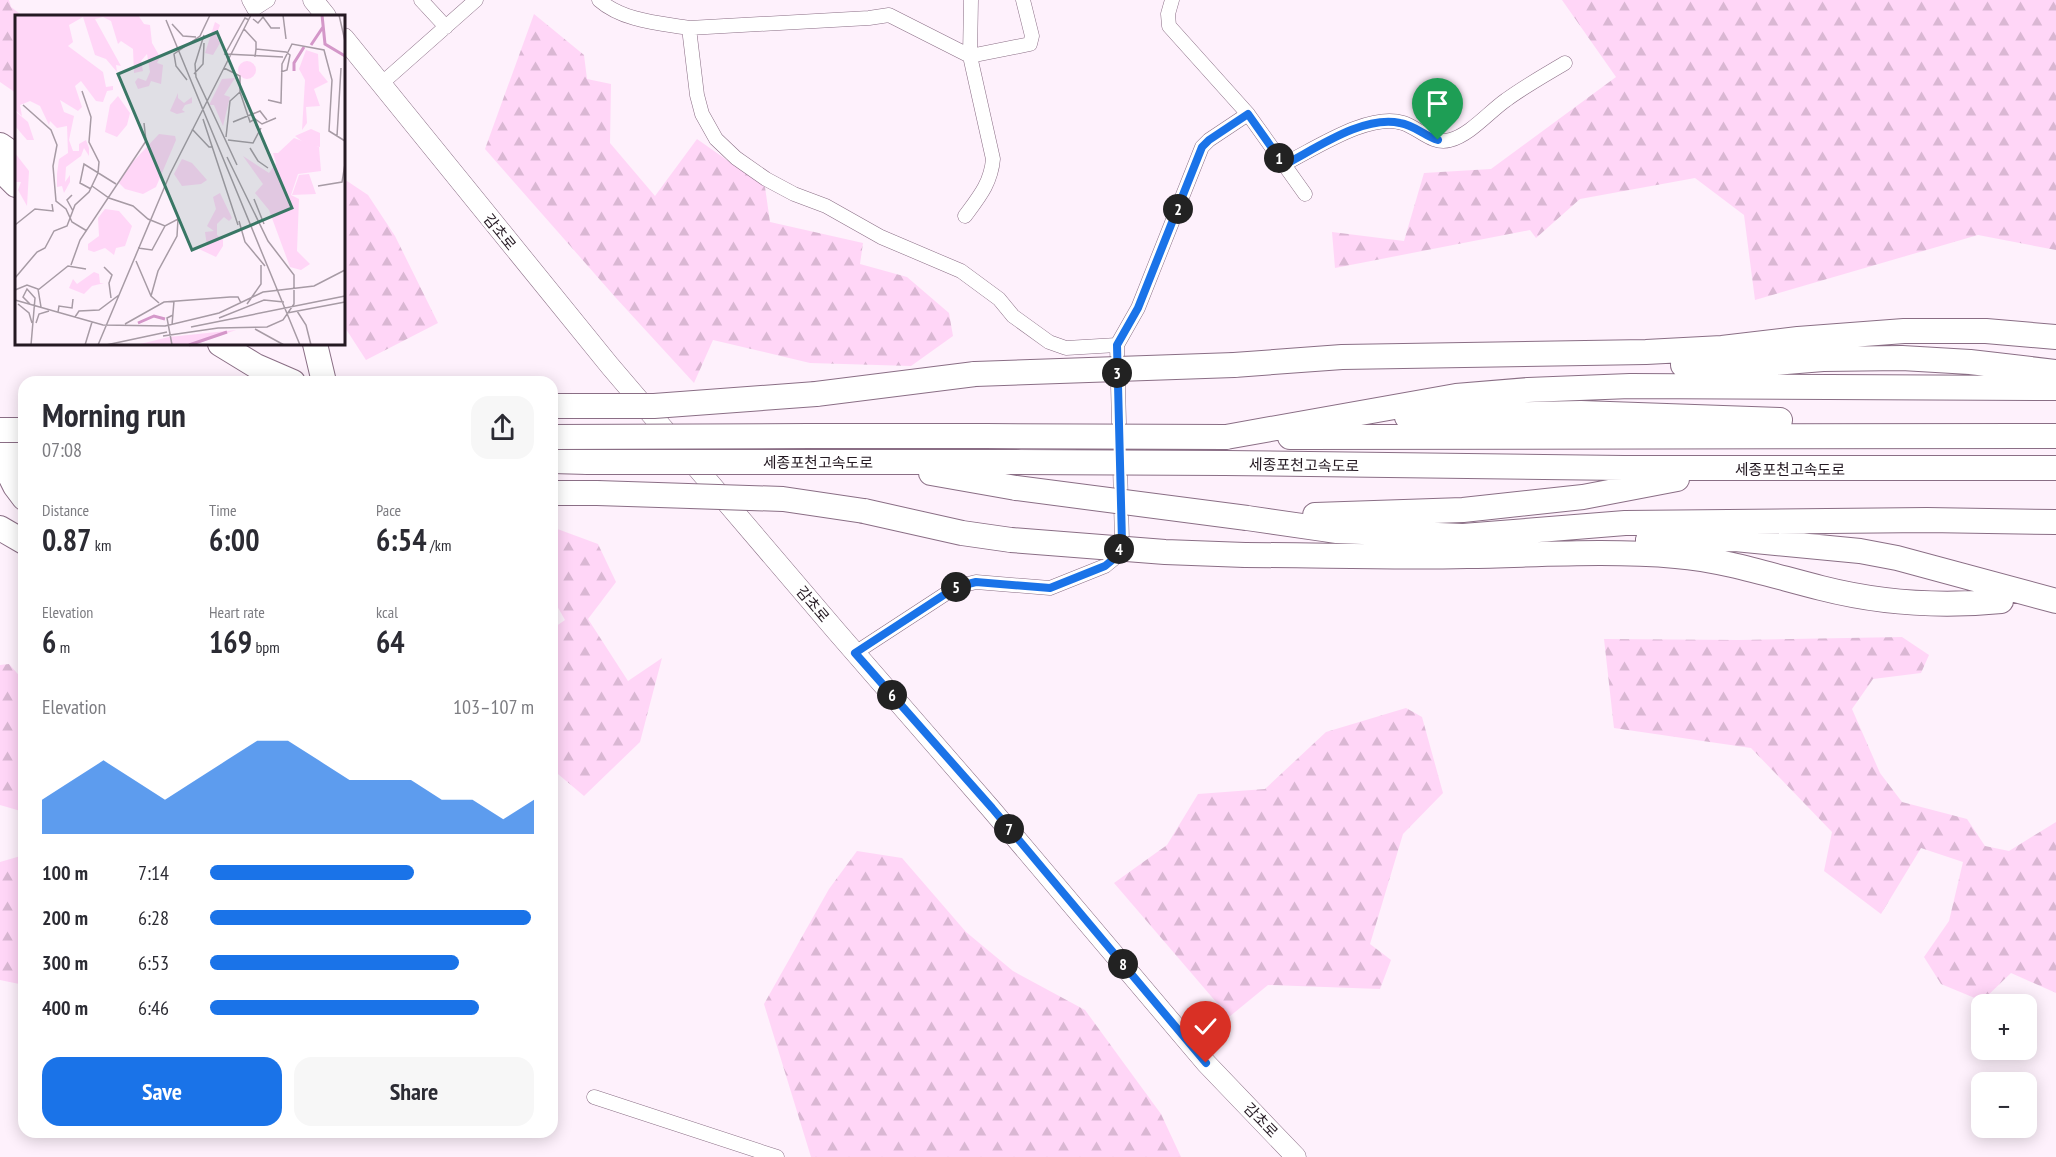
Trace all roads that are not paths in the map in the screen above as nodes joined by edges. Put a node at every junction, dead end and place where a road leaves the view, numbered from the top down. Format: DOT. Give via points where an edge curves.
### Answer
graph roads {
  1 [pos="249,0"];
  2 [pos="268,0"];
  3 [pos="313,0"];
  4 [pos="421,0"];
  5 [pos="476,0"];
  6 [pos="599,0"];
  7 [pos="970,0"];
  8 [pos="1023,0"];
  9 [pos="1172,0"];
  10 [pos="325,15"];
  11 [pos="446,27"];
  12 [pos="689,28"];
  13 [pos="345,39"];
  14 [pos="970,56"];
  15 [pos="1565,63"];
  16 [pos="381,84"];
  17 [pos="1248,114"];
  18 [pos="0,145"];
  19 [pos="15,155"];
  20 [pos="1284,165"];
  21 [pos="0,169"];
  22 [pos="15,184"];
  23 [pos="1305,194"];
  24 [pos="965,216"];
  25 [pos="2056,337"];
  26 [pos="222,345"];
  27 [pos="315,345"];
  28 [pos="1117,345"];
  29 [pos="1234,366"];
  30 [pos="2056,372"];
  31 [pos="279,376"];
  32 [pos="323,376"];
  33 [pos="2056,388"];
  34 [pos="558,406"];
  35 [pos="1332,418"];
  36 [pos="0,430"];
  37 [pos="18,430"];
  38 [pos="2045,436"];
  39 [pos="558,437"];
  40 [pos="1226,438"];
  41 [pos="18,455"];
  42 [pos="0,456"];
  43 [pos="558,462"];
  44 [pos="867,462"];
  45 [pos="2056,468"];
  46 [pos="1729,469"];
  47 [pos="18,490"];
  48 [pos="558,493"];
  49 [pos="1247,518"];
  50 [pos="2056,522"];
  51 [pos="0,528"];
  52 [pos="18,538"];
  53 [pos="1324,555"];
  54 [pos="2001,601"];
  55 [pos="2056,601"];
  56 [pos="855,653"];
  57 [pos="594,1097"];
  58 [pos="777,1157"];
  59 [pos="1296,1157"];
  1 -- 2 [label="street" via="254,9"];
  3 -- 10 [label="main road"];
  4 -- 11 [label="street"];
  5 -- 11 [label="street"];
  6 -- 12 [label="street" via="625,16"];
  7 -- 14 [label="street"];
  8 -- 14 [label="street" via="1032,36 1030,44"];
  9 -- 17 [label="street" via="1169,26"];
  11 -- 16 [label="street"];
  12 -- 14 [label="street" via="889,15"];
  12 -- 28 [label="street" via="702,114 716,139 736,158 794,194 961,271 1049,342 1066,348"];
  13 -- 16 [label="main road, 감초로"];
  14 -- 24 [label="street" via="993,159 987,187"];
  15 -- 20 [label="street" via="1450,140 1426,136 1403,123 1370,123"];
  16 -- 56 [label="main road, 감초로" via="610,366"];
  17 -- 20 [label="street"];
  17 -- 28 [label="street" via="1202,147 1138,308"];
  18 -- 19 [label="highway"];
  20 -- 23 [label="street"];
  21 -- 22 [label="highway"];
  25 -- 29 [label="highway" via="1986,331 1904,331 1646,352 1342,357"];
  26 -- 31 [label="highway"];
  27 -- 32 [label="highway"];
  28 -- 56 [label="street" via="1122,542 1116,557 1105,566 1050,588 976,582 956,587"];
  29 -- 30 [label="highway" via="1445,362 1740,365 1902,358"];
  29 -- 34 [label="highway, bridge" via="975,374 816,394 654,406"];
  33 -- 35 [label="highway" via="1630,386 1528,390 1456,396"];
  35 -- 38 [label="highway" via="1581,413 1849,423"];
  35 -- 40 [label="highway"];
  36 -- 37 [label="highway"];
  38 -- 40 [label="highway, 세종포천고속도로"];
  39 -- 40 [label="highway, 세종포천고속도로, bridge"];
  41 -- 42 [label="highway"];
  42 -- 47 [label="highway"];
  43 -- 44 [label="highway, 세종포천고속도로, bridge"];
  44 -- 46 [label="highway, 세종포천고속도로, bridge"];
  44 -- 49 [label="highway, bridge" via="1016,488"];
  45 -- 46 [label="highway, 세종포천고속도로"];
  46 -- 49 [label="highway" via="1562,500 1463,510"];
  48 -- 53 [label="highway, bridge" via="783,499 1011,540 1154,551"];
  49 -- 50 [label="highway" via="1337,531 1464,536 1625,523 1927,519"];
  51 -- 52 [label="highway"];
  53 -- 54 [label="highway" via="1676,556 1718,561 1875,598 1918,603"];
  53 -- 55 [label="highway" via="1652,539 1735,539 1897,558"];
  56 -- 59 [label="main road, 감초로" via="992,808 1206,1063"];
  57 -- 58 [label="street"];
}
